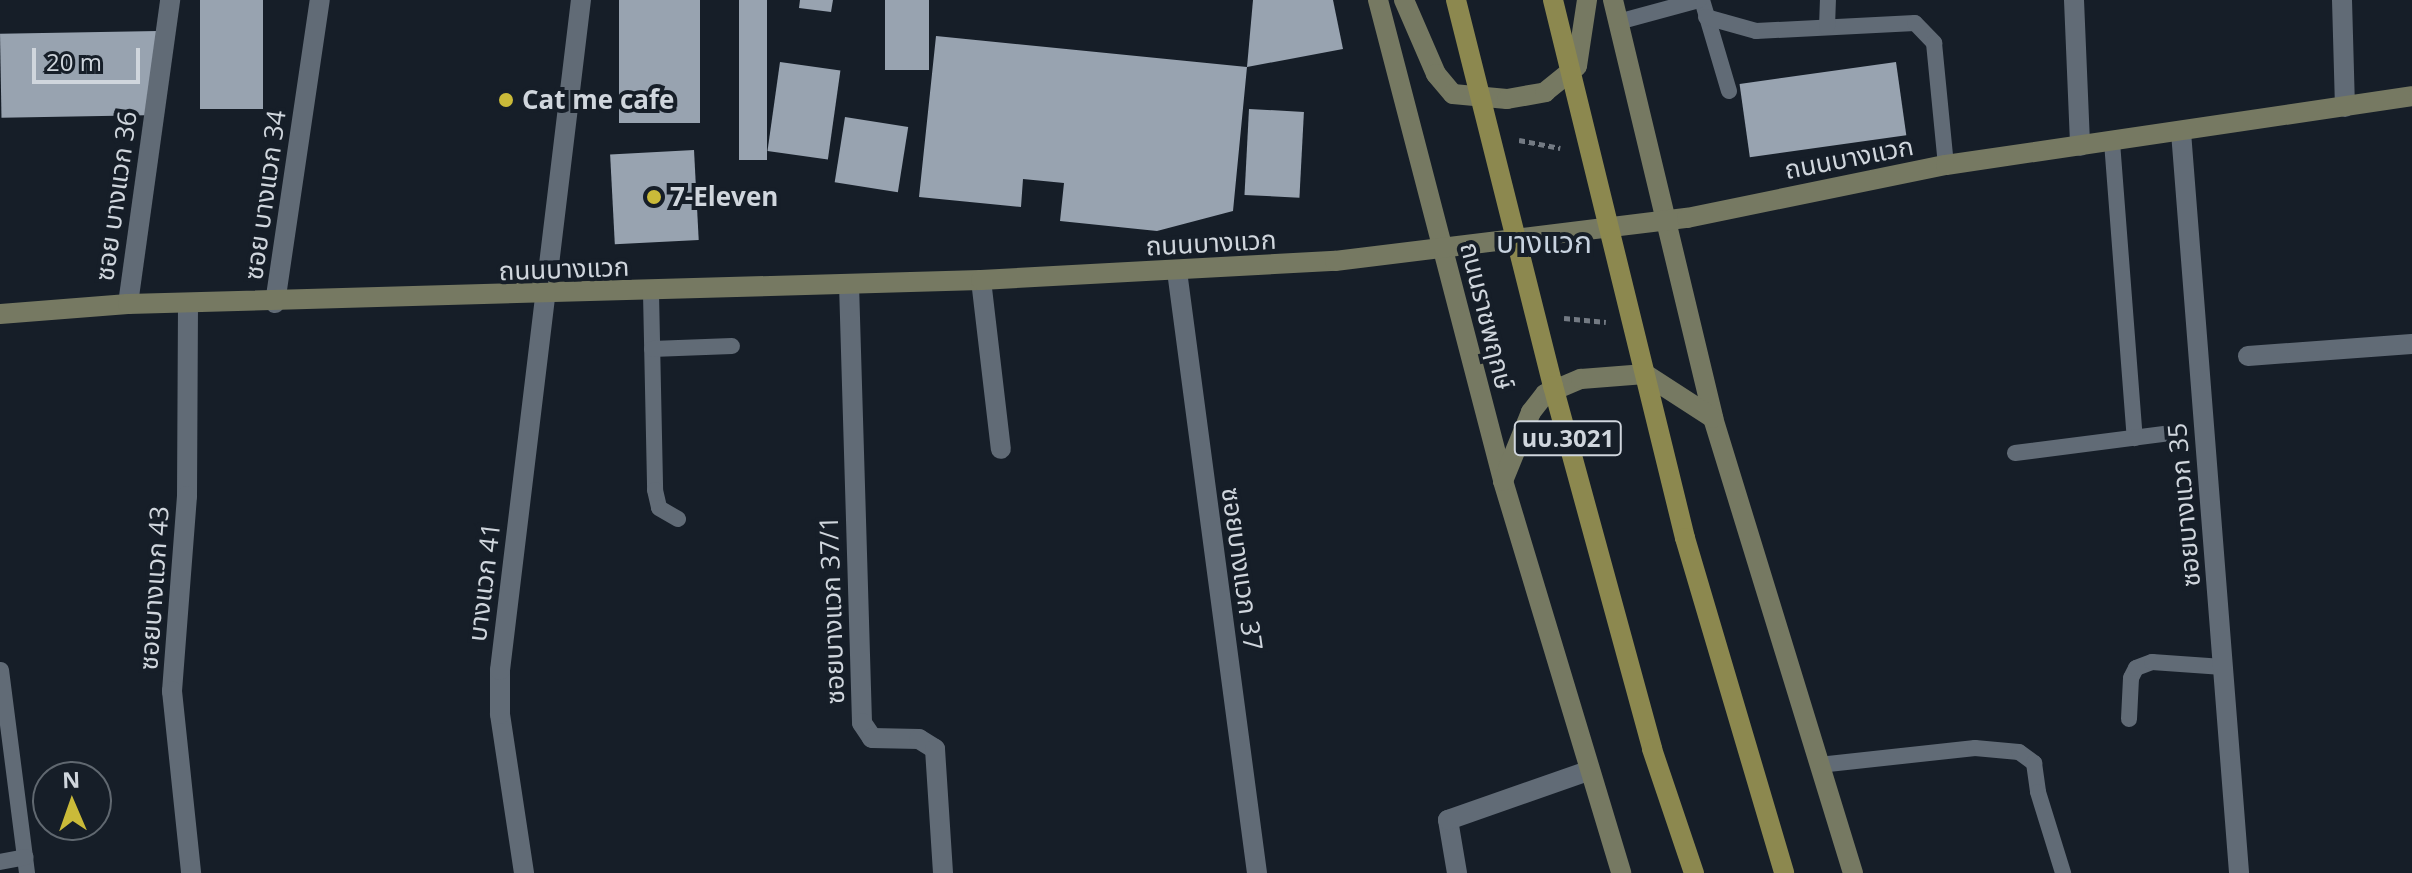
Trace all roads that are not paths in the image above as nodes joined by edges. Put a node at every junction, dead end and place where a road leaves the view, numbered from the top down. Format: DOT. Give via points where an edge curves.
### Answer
graph roads {
  1 [pos="170,0"];
  2 [pos="320,0"];
  3 [pos="581,0"];
  4 [pos="1378,0"];
  5 [pos="1404,0"];
  6 [pos="1456,0"];
  7 [pos="1553,0"];
  8 [pos="1587,0"];
  9 [pos="1613,0"];
  10 [pos="1700,0"];
  11 [pos="1828,0"];
  12 [pos="2074,0"];
  13 [pos="2342,0"];
  14 [pos="1706,17"];
  15 [pos="1618,22"];
  16 [pos="1827,27"];
  17 [pos="1729,91"];
  18 [pos="2412,96"];
  19 [pos="2345,107"];
  20 [pos="2181,132"];
  21 [pos="2112,142"];
  22 [pos="2080,146"];
  23 [pos="1946,165"];
  24 [pos="1663,220"];
  25 [pos="1443,249"];
  26 [pos="1177,271"];
  27 [pos="981,280"];
  28 [pos="849,284"];
  29 [pos="651,293"];
  30 [pos="545,296"];
  31 [pos="275,303"];
  32 [pos="128,304"];
  33 [pos="188,305"];
  34 [pos="0,314"];
  35 [pos="2412,344"];
  36 [pos="732,346"];
  37 [pos="652,349"];
  38 [pos="2248,356"];
  39 [pos="1713,418"];
  40 [pos="2178,432"];
  41 [pos="2135,438"];
  42 [pos="1001,449"];
  43 [pos="2015,453"];
  44 [pos="1503,481"];
  45 [pos="678,519"];
  46 [pos="2223,667"];
  47 [pos="1,670"];
  48 [pos="2129,719"];
  49 [pos="1819,765"];
  50 [pos="1588,771"];
  51 [pos="0,862"];
  52 [pos="26,865"];
  53 [pos="191,873"];
  54 [pos="524,873"];
  55 [pos="943,873"];
  56 [pos="1257,873"];
  57 [pos="1457,873"];
  58 [pos="1621,873"];
  59 [pos="1694,873"];
  60 [pos="1784,873"];
  61 [pos="1853,873"];
  62 [pos="2063,873"];
  63 [pos="2239,873"];
  1 -- 32 [label="street, ซอย บางแวก 36"];
  2 -- 31 [label="street, ซอย บางแวก 34"];
  3 -- 30 [label="street, บางแวก 41"];
  4 -- 25 [label="main road, ถนนราชพฤกษ์ / นบ.3021"];
  5 -- 8 [label="main road" via="1436,74 1453,94 1507,99 1545,92 1577,66"];
  6 -- 59 [label="main road, ถนนราชพฤกษ์ / นบ.3021" via="1553,386 1652,749"];
  7 -- 60 [label="main road, นบ.3021" via="1685,538"];
  9 -- 15 [label="main road"];
  10 -- 14 [label="lane"];
  10 -- 15 [label="lane"];
  11 -- 16 [label="lane"];
  12 -- 22 [label="street"];
  13 -- 19 [label="street"];
  14 -- 16 [label="lane" via="1756,31"];
  14 -- 17 [label="lane"];
  15 -- 24 [label="main road"];
  16 -- 23 [label="lane" via="1915,23 1934,43"];
  18 -- 19 [label="main road, ถนนบางแวก"];
  19 -- 20 [label="main road, ถนนบางแวก"];
  20 -- 21 [label="main road, ถนนบางแวก"];
  20 -- 46 [label="street, ซอยบางแวก 35"];
  21 -- 22 [label="main road, ถนนบางแวก"];
  21 -- 41 [label="lane"];
  22 -- 23 [label="main road, ถนนบางแวก"];
  23 -- 24 [label="main road, ถนนบางแวก"];
  24 -- 25 [label="main road, ถนนบางแวก"];
  24 -- 39 [label="main road"];
  25 -- 26 [label="main road, ถนนบางแวก"];
  25 -- 44 [label="main road, ถนนราชพฤกษ์ / นบ.3021"];
  26 -- 27 [label="main road, ถนนบางแวก"];
  26 -- 56 [label="street, ซอยบางแวก 37"];
  27 -- 28 [label="main road, ถนนบางแวก"];
  27 -- 42 [label="street"];
  28 -- 29 [label="main road, ถนนบางแวก"];
  28 -- 55 [label="street, ซอยบางแวก 37/1" via="862,723 872,738 919,739 935,749"];
  29 -- 30 [label="main road, ถนนบางแวก"];
  29 -- 37 [label="lane"];
  30 -- 31 [label="main road, ถนนบางแวก"];
  30 -- 54 [label="street, บางแวก 41" via="500,670 500,714"];
  31 -- 33 [label="main road, ถนนบางแวก"];
  32 -- 33 [label="main road, ถนนบางแวก"];
  32 -- 34 [label="main road, ถนนบางแวก"];
  33 -- 53 [label="street, ซอยบางแวก 43" via="187,496 172,691"];
  35 -- 38 [label="street"];
  36 -- 37 [label="lane"];
  37 -- 45 [label="lane" via="655,490 659,508"];
  39 -- 44 [label="main road" via="1645,374 1581,379 1545,394 1531,412"];
  39 -- 49 [label="main road"];
  40 -- 41 [label="lane"];
  41 -- 43 [label="lane"];
  44 -- 50 [label="main road, ถนนราชพฤกษ์ / นบ.3021"];
  46 -- 48 [label="lane" via="2152,662 2136,668"];
  46 -- 63 [label="street, ซอยบางแวก 35"];
  47 -- 52 [label="lane"];
  49 -- 61 [label="main road"];
  49 -- 62 [label="lane" via="1975,748 2019,752 2034,763"];
  50 -- 57 [label="street" via="1448,820"];
  50 -- 58 [label="main road, ถนนราชพฤกษ์ / นบ.3021"];
  51 -- 52 [label="lane"];
}
